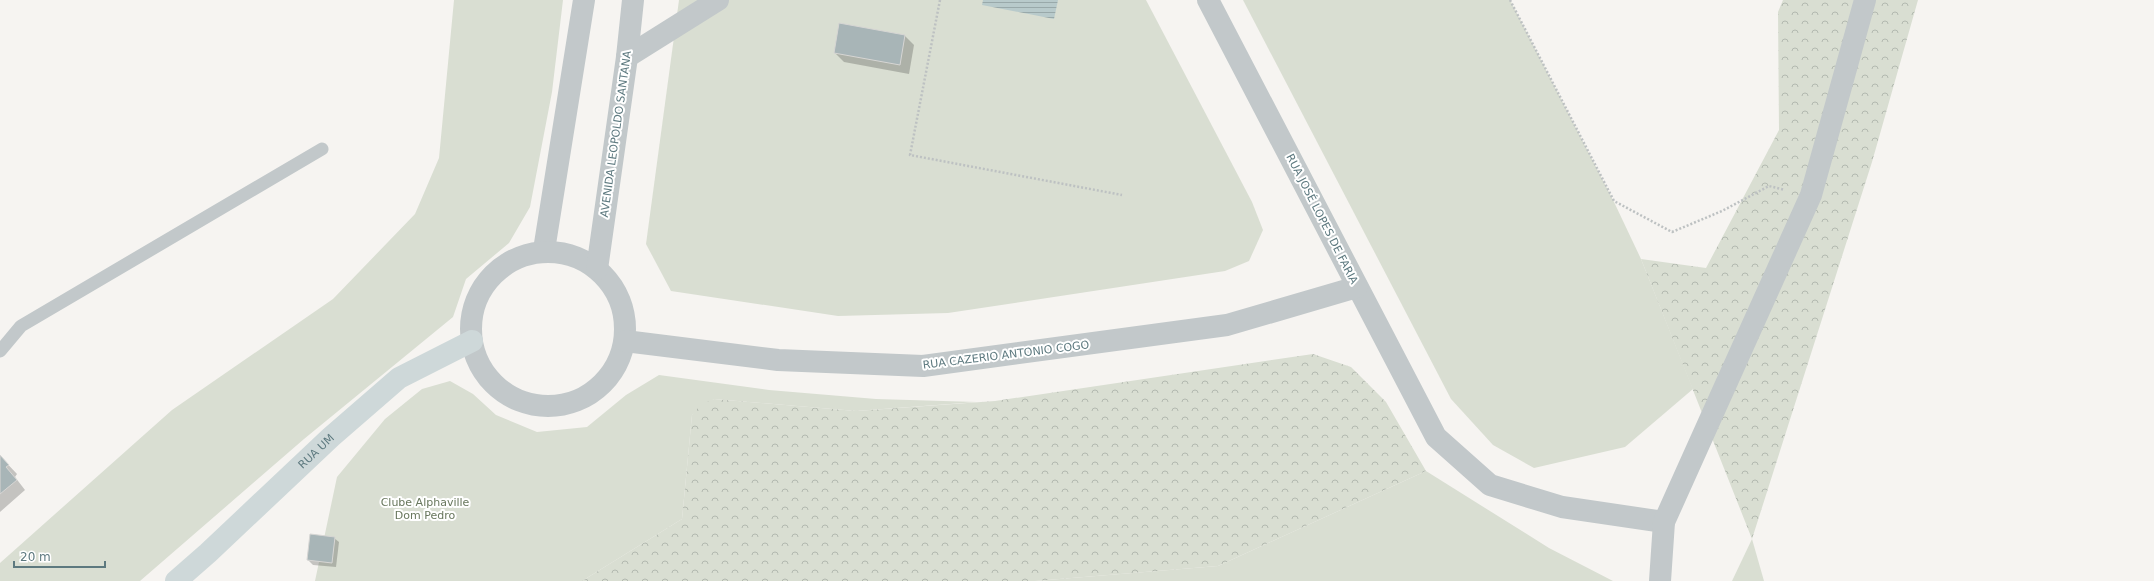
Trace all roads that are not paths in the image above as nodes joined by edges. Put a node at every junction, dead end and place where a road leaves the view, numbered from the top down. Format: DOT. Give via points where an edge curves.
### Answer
graph roads {
  1 [pos="584,0"];
  2 [pos="633,0"];
  3 [pos="718,0"];
  4 [pos="1208,0"];
  5 [pos="1865,0"];
  6 [pos="627,57"];
  7 [pos="322,149"];
  8 [pos="544,250"];
  9 [pos="597,269"];
  10 [pos="1357,287"];
  11 [pos="472,341"];
  12 [pos="625,341"];
  13 [pos="0,351"];
  14 [pos="1664,522"];
  15 [pos="176,581"];
  16 [pos="1660,581"];
  1 -- 8 [label="street"];
  2 -- 6 [label="street, AVENIDA LEOPOLDO SANTANA"];
  3 -- 6 [label="street"];
  4 -- 10 [label="street, RUA JOSÉ LOPES DE FARIA"];
  5 -- 14 [label="street" via="1811,195"];
  6 -- 9 [label="street, AVENIDA LEOPOLDO SANTANA"];
  7 -- 13 [label="lane" via="21,326"];
  8 -- 9 [label="street" via="575,256"];
  8 -- 11 [label="street" via="507,263 490,278 473,311"];
  9 -- 12 [label="street" via="614,289 622,308"];
  10 -- 12 [label="street, RUA CAZERIO ANTONIO COGO" via="1227,325 923,366 778,360"];
  10 -- 14 [label="street, RUA JOSÉ LOPES DE FARIA" via="1436,438 1490,485 1562,506"];
  11 -- 12 [label="street" via="479,364 494,384 513,398 536,405 561,405 584,398 603,383 618,364"];
  11 -- 15 [label="street, RUA UM" via="399,378 331,437"];
  14 -- 16 [label="street"];
}
